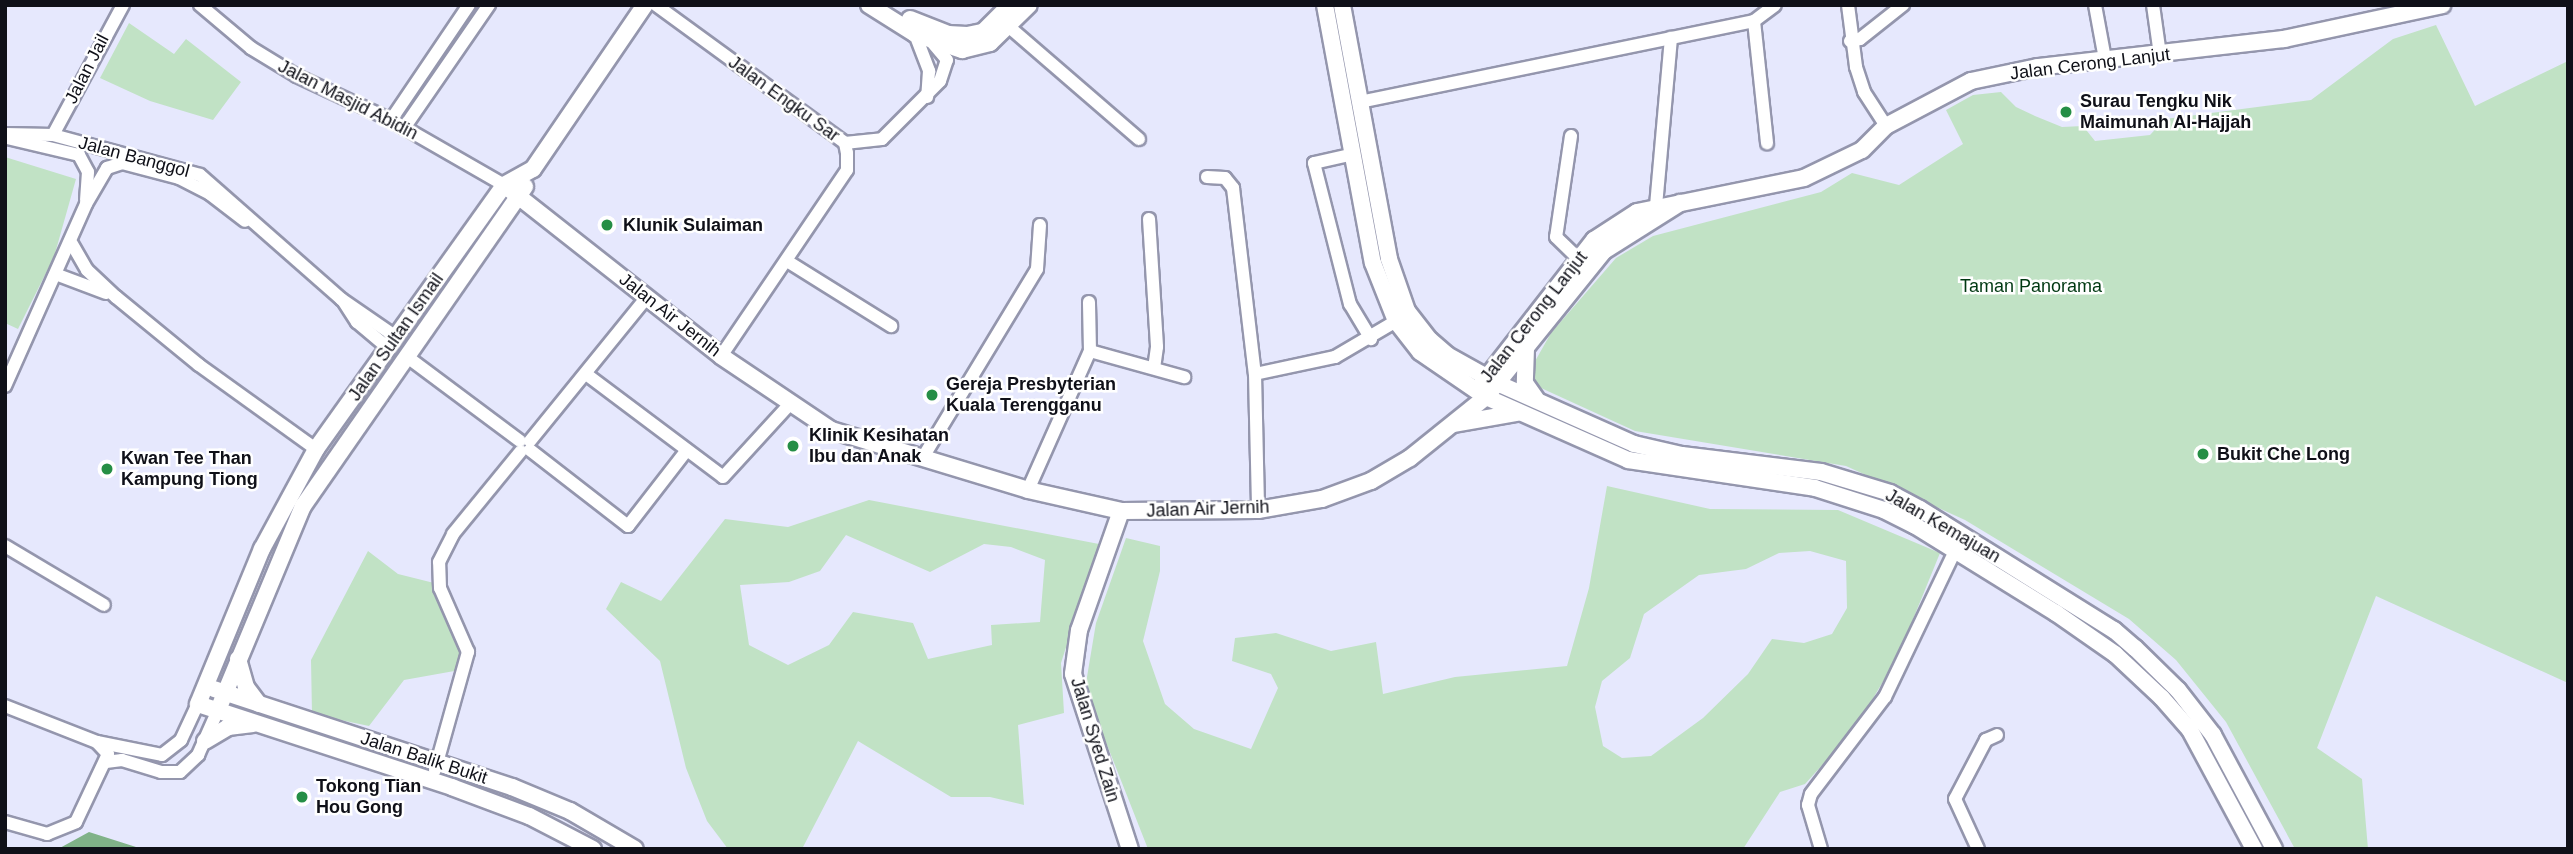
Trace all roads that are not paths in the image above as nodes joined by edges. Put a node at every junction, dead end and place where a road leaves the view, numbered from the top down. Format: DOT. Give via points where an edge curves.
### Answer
graph roads {
  1 [pos="123,5"];
  2 [pos="200,5"];
  3 [pos="469,5"];
  4 [pos="489,5"];
  5 [pos="646,5"];
  6 [pos="656,5"];
  7 [pos="869,5"];
  8 [pos="887,5"];
  9 [pos="1010,5"];
  10 [pos="1029,5"];
  11 [pos="1325,5"];
  12 [pos="1342,5"];
  13 [pos="1775,5"];
  14 [pos="1848,5"];
  15 [pos="1903,5"];
  16 [pos="2095,5"];
  17 [pos="2153,5"];
  18 [pos="2442,5"];
  19 [pos="1754,21"];
  20 [pos="1008,26"];
  21 [pos="915,34"];
  22 [pos="1671,38"];
  23 [pos="931,41"];
  24 [pos="1850,41"];
  25 [pos="2160,55"];
  26 [pos="2105,59"];
  27 [pos="927,98"];
  28 [pos="1360,102"];
  29 [pos="391,120"];
  30 [pos="1885,126"];
  31 [pos="404,128"];
  32 [pos="53,135"];
  33 [pos="5,136"];
  34 [pos="1571,136"];
  35 [pos="1139,139"];
  36 [pos="845,143"];
  37 [pos="1768,143"];
  38 [pos="1354,154"];
  39 [pos="533,169"];
  40 [pos="1207,177"];
  41 [pos="504,185"];
  42 [pos="521,197"];
  43 [pos="1680,203"];
  44 [pos="86,204"];
  45 [pos="1656,206"];
  46 [pos="1149,219"];
  47 [pos="1040,225"];
  48 [pos="257,228"];
  49 [pos="72,244"];
  50 [pos="1578,258"];
  51 [pos="787,261"];
  52 [pos="58,275"];
  53 [pos="116,297"];
  54 [pos="647,297"];
  55 [pos="1089,302"];
  56 [pos="1396,321"];
  57 [pos="891,326"];
  58 [pos="1371,339"];
  59 [pos="392,342"];
  60 [pos="1526,345"];
  61 [pos="1090,351"];
  62 [pos="406,356"];
  63 [pos="721,356"];
  64 [pos="1499,358"];
  65 [pos="1464,365"];
  66 [pos="1154,368"];
  67 [pos="586,374"];
  68 [pos="1255,374"];
  69 [pos="1184,377"];
  70 [pos="1491,380"];
  71 [pos="5,386"];
  72 [pos="1478,398"];
  73 [pos="1538,400"];
  74 [pos="790,404"];
  75 [pos="1523,413"];
  76 [pos="1451,425"];
  77 [pos="525,446"];
  78 [pos="316,449"];
  79 [pos="687,450"];
  80 [pos="922,459"];
  81 [pos="1028,490"];
  82 [pos="1258,510"];
  83 [pos="1121,511"];
  84 [pos="5,546"];
  85 [pos="1955,551"];
  86 [pos="104,605"];
  87 [pos="238,658"];
  88 [pos="205,685"];
  89 [pos="225,692"];
  90 [pos="198,704"];
  91 [pos="258,704"];
  92 [pos="5,706"];
  93 [pos="218,710"];
  94 [pos="259,723"];
  95 [pos="1997,734"];
  96 [pos="205,741"];
  97 [pos="97,742"];
  98 [pos="438,761"];
  99 [pos="106,762"];
  100 [pos="432,780"];
  101 [pos="5,822"];
  102 [pos="593,849"];
  103 [pos="635,849"];
  104 [pos="1130,849"];
  105 [pos="1821,849"];
  106 [pos="1978,849"];
  107 [pos="2254,849"];
  108 [pos="2274,849"];
  1 -- 32 [label="street, Jalan Jail"];
  2 -- 29 [label="street, Jalan Masjid Abidin" via="224,29 274,62"];
  3 -- 29 [label="street"];
  4 -- 31 [label="street"];
  5 -- 39 [label="main road, Jalan Sultan Ismail"];
  6 -- 36 [label="street, Jalan Engku Sar"];
  7 -- 21 [label="main road"];
  8 -- 9 [label="main road" via="921,25 967,35 983,32"];
  10 -- 20 [label="main road"];
  11 -- 38 [label="main road, Jalan Kemajuan"];
  12 -- 28 [label="main road, Jalan Kemajuan"];
  13 -- 19 [label="street"];
  14 -- 24 [label="street"];
  15 -- 24 [label="street" via="1860,39"];
  16 -- 26 [label="street"];
  17 -- 25 [label="street"];
  18 -- 25 [label="main road, Jalan Cerong Lanjut" via="2284,39"];
  19 -- 22 [label="street"];
  19 -- 37 [label="street"];
  20 -- 23 [label="main road" via="976,49"];
  20 -- 35 [label="street"];
  21 -- 23 [label="main road"];
  21 -- 27 [label="street" via="929,71"];
  22 -- 28 [label="street"];
  22 -- 45 [label="street"];
  23 -- 27 [label="street" via="948,66"];
  24 -- 30 [label="street" via="1864,92"];
  25 -- 26 [label="main road, Jalan Cerong Lanjut"];
  26 -- 30 [label="main road, Jalan Cerong Lanjut" via="1971,80"];
  27 -- 36 [label="street" via="882,139 870,144"];
  28 -- 65 [label="main road, Jalan Kemajuan" via="1396,288 1407,312 1430,340"];
  29 -- 31 [label="street, Jalan Masjid Abidin"];
  30 -- 43 [label="main road, Jalan Cerong Lanjut" via="1862,150 1804,178"];
  31 -- 41 [label="street, Jalan Masjid Abidin"];
  32 -- 33 [label="street, Jalan Banggol"];
  32 -- 48 [label="street, Jalan Banggol" via="200,175 248,214"];
  33 -- 44 [label="street" via="79,155 88,172"];
  34 -- 50 [label="street" via="1556,237"];
  36 -- 51 [label="street, Jalan Engku Sar" via="847,170"];
  38 -- 56 [label="main road, Jalan Kemajuan" via="1373,263"];
  38 -- 58 [label="street" via="1314,163 1350,304"];
  39 -- 41 [label="main road, Jalan Sultan Ismail"];
  39 -- 42 [label="main road, Jalan Sultan Ismail"];
  40 -- 68 [label="street" via="1225,178 1233,188"];
  41 -- 42 [label="main road, Jalan Air Jernih"];
  41 -- 59 [label="main road, Jalan Sultan Ismail"];
  42 -- 54 [label="main road, Jalan Air Jernih"];
  42 -- 62 [label="main road, Jalan Sultan Ismail"];
  43 -- 45 [label="main road, Jalan Cerong Lanjut"];
  43 -- 60 [label="main road, Jalan Cerong Lanjut" via="1604,251"];
  44 -- 48 [label="street" via="107,168 122,163 194,185"];
  44 -- 49 [label="street"];
  45 -- 50 [label="main road, Jalan Cerong Lanjut" via="1616,222"];
  46 -- 66 [label="street" via="1157,347"];
  47 -- 80 [label="street" via="1037,269"];
  48 -- 59 [label="street, Jalan Banggol" via="341,299 357,322"];
  49 -- 52 [label="street"];
  49 -- 53 [label="street" via="88,270"];
  50 -- 64 [label="main road, Jalan Cerong Lanjut"];
  51 -- 57 [label="street"];
  51 -- 63 [label="street, Jalan Engku Sar"];
  52 -- 53 [label="street"];
  52 -- 71 [label="street"];
  53 -- 78 [label="street" via="199,365"];
  54 -- 63 [label="main road, Jalan Air Jernih"];
  54 -- 67 [label="street"];
  55 -- 61 [label="street"];
  56 -- 58 [label="street"];
  56 -- 72 [label="main road, Jalan Kemajuan" via="1420,352"];
  58 -- 68 [label="street" via="1335,357"];
  59 -- 78 [label="main road, Jalan Sultan Ismail"];
  60 -- 70 [label="main road, Jalan Cerong Lanjut"];
  60 -- 73 [label="main road" via="1525,383"];
  61 -- 66 [label="street"];
  61 -- 81 [label="street"];
  62 -- 77 [label="street"];
  62 -- 87 [label="main road, Jalan Sultan Ismail" via="303,506"];
  63 -- 74 [label="main road, Jalan Air Jernih"];
  64 -- 65 [label="main road"];
  64 -- 70 [label="main road, Jalan Cerong Lanjut"];
  65 -- 70 [label="main road, Jalan Kemajuan"];
  66 -- 69 [label="street"];
  67 -- 77 [label="street"];
  67 -- 79 [label="street"];
  68 -- 82 [label="street"];
  70 -- 72 [label="main road, Jalan Cerong Lanjut"];
  70 -- 73 [label="main road, Jalan Kemajuan"];
  72 -- 75 [label="main road, Jalan Kemajuan"];
  72 -- 76 [label="main road, Jalan Air Jernih"];
  73 -- 108 [label="main road, Jalan Kemajuan" via="1634,444 1682,455 1821,471 1890,493 1920,509 2114,630 2135,648 2178,690 2213,735"];
  74 -- 79 [label="street" via="723,477"];
  74 -- 80 [label="main road, Jalan Air Jernih" via="844,436"];
  75 -- 76 [label="main road"];
  75 -- 85 [label="main road, Jalan Kemajuan" via="1611,454 1660,468 1851,497 1884,510"];
  76 -- 82 [label="main road, Jalan Air Jernih" via="1410,458 1362,485 1310,502"];
  77 -- 79 [label="street" via="628,526"];
  77 -- 98 [label="street" via="453,534 439,562 440,588 468,652"];
  78 -- 88 [label="main road, Jalan Sultan Ismail" via="262,550"];
  80 -- 81 [label="main road, Jalan Air Jernih"];
  81 -- 83 [label="main road, Jalan Air Jernih"];
  82 -- 83 [label="main road, Jalan Air Jernih"];
  83 -- 104 [label="main road, Jalan Syed Zain" via="1079,630 1073,674"];
  84 -- 86 [label="street"];
  85 -- 105 [label="street" via="1885,697 1811,794 1808,805"];
  85 -- 107 [label="main road, Jalan Kemajuan" via="2115,654 2162,698 2190,730"];
  87 -- 89 [label="main road, Jalan Sultan Ismail"];
  87 -- 91 [label="main road" via="246,687"];
  88 -- 89 [label="main road, Jalan Balik Bukit"];
  88 -- 90 [label="main road, Jalan Sultan Ismail"];
  89 -- 91 [label="main road, Jalan Balik Bukit"];
  89 -- 93 [label="main road, Jalan Sultan Ismail"];
  90 -- 93 [label="main road, Jalan Balik Bukit"];
  90 -- 97 [label="street" via="171,752 152,754"];
  91 -- 98 [label="main road, Jalan Balik Bukit"];
  92 -- 97 [label="street"];
  93 -- 94 [label="main road, Jalan Balik Bukit"];
  93 -- 96 [label="street"];
  94 -- 96 [label="main road" via="228,727"];
  94 -- 100 [label="main road, Jalan Balik Bukit"];
  95 -- 106 [label="street" via="1986,740 1955,799"];
  96 -- 99 [label="street" via="180,772 161,772 122,760"];
  97 -- 99 [label="street" via="108,749"];
  98 -- 100 [label="street"];
  98 -- 103 [label="main road, Jalan Balik Bukit" via="569,811"];
  99 -- 101 [label="street" via="94,791 66,830 47,834"];
  100 -- 102 [label="main road, Jalan Balik Bukit" via="505,806"];
}
